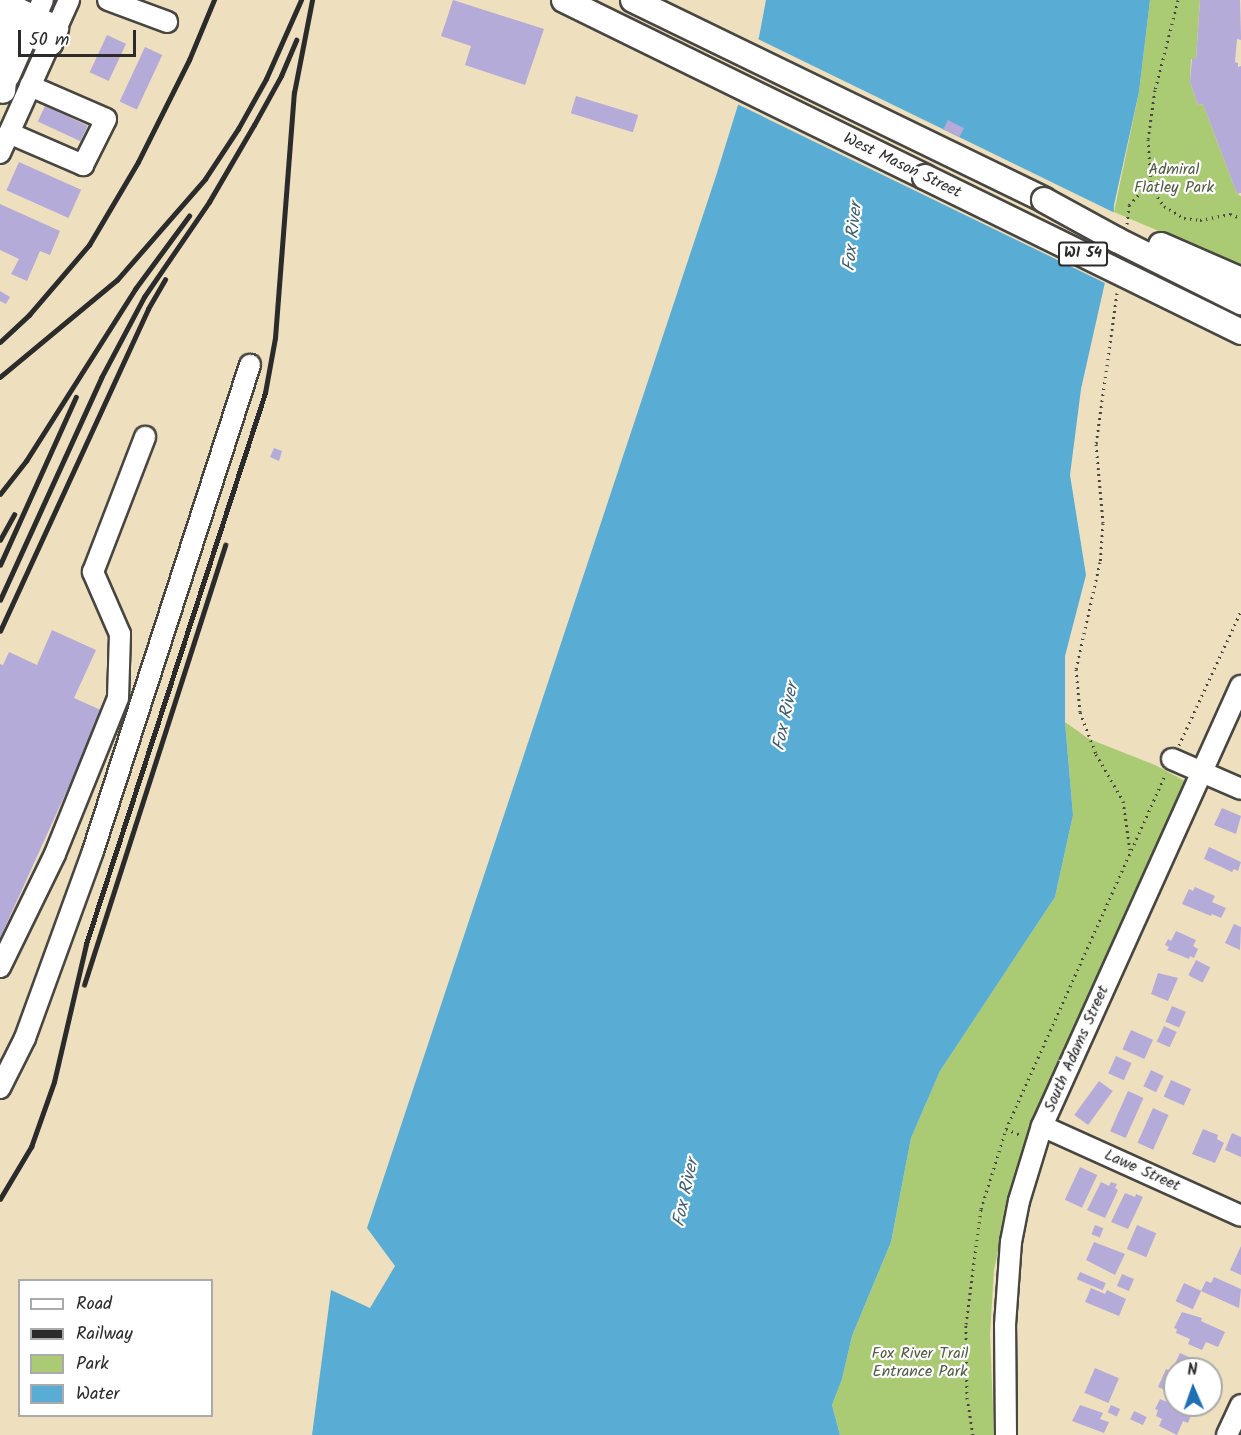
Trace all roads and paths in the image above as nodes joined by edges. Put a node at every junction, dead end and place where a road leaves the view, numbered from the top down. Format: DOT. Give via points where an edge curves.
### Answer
graph roads {
  1 [pos="69,0"];
  2 [pos="108,0"];
  3 [pos="564,0"];
  4 [pos="633,0"];
  5 [pos="1178,0"];
  6 [pos="0,2"];
  7 [pos="0,21"];
  8 [pos="167,22"];
  9 [pos="43,24"];
  10 [pos="0,37"];
  11 [pos="30,86"];
  12 [pos="2,94"];
  13 [pos="9,133"];
  14 [pos="0,153"];
  15 [pos="1151,188"];
  16 [pos="1044,200"];
  17 [pos="1241,218"];
  18 [pos="1126,228"];
  19 [pos="1241,280"];
  20 [pos="1118,286"];
  21 [pos="1241,302"];
  22 [pos="1241,332"];
  23 [pos="250,365"];
  24 [pos="145,436"];
  25 [pos="1238,698"];
  26 [pos="1172,759"];
  27 [pos="1203,772"];
  28 [pos="1241,789"];
  29 [pos="1130,852"];
  30 [pos="0,967"];
  31 [pos="0,1088"];
  32 [pos="1042,1126"];
  33 [pos="1241,1216"];
  34 [pos="1241,1405"];
  35 [pos="1006,1435"];
  36 [pos="1227,1435"];
  1 -- 9 [label="street"];
  2 -- 8 [label="street"];
  3 -- 22 [label="main road, West Mason Street / WI 54, bridge"];
  4 -- 16 [label="main road, West Mason Street / WI 54"];
  5 -- 15 [label="path" via="1155,90 1148,139"];
  6 -- 9 [label="main road"];
  7 -- 9 [label="main road"];
  9 -- 11 [label="street"];
  9 -- 12 [label="street"];
  10 -- 12 [label="main road" via="7,53"];
  11 -- 13 [label="street"];
  11 -- 13 [label="street" via="106,119 83,165"];
  13 -- 14 [label="street"];
  15 -- 17 [label="path" via="1164,206 1184,218 1200,220 1230,214"];
  15 -- 18 [label="path" via="1129,204"];
  16 -- 19 [label="main road, bridge" via="1123,228"];
  16 -- 21 [label="main road, West Mason Street / WI 54, bridge"];
  20 -- 29 [label="path" via="1096,444 1103,523 1100,562 1076,669 1080,712 1096,753 1123,801"];
  23 -- 31 [label="street" via="93,851 25,1038"];
  24 -- 30 [label="street" via="93,572 120,634 118,698 56,854"];
  25 -- 27 [label="street, South Adams Street"];
  26 -- 27 [label="street"];
  27 -- 28 [label="street"];
  27 -- 32 [label="street, South Adams Street"];
  32 -- 33 [label="street, Lawe Street"];
  32 -- 35 [label="street, South Adams Street" via="1011,1242 1005,1325"];
  34 -- 36 [label="street"];
}
